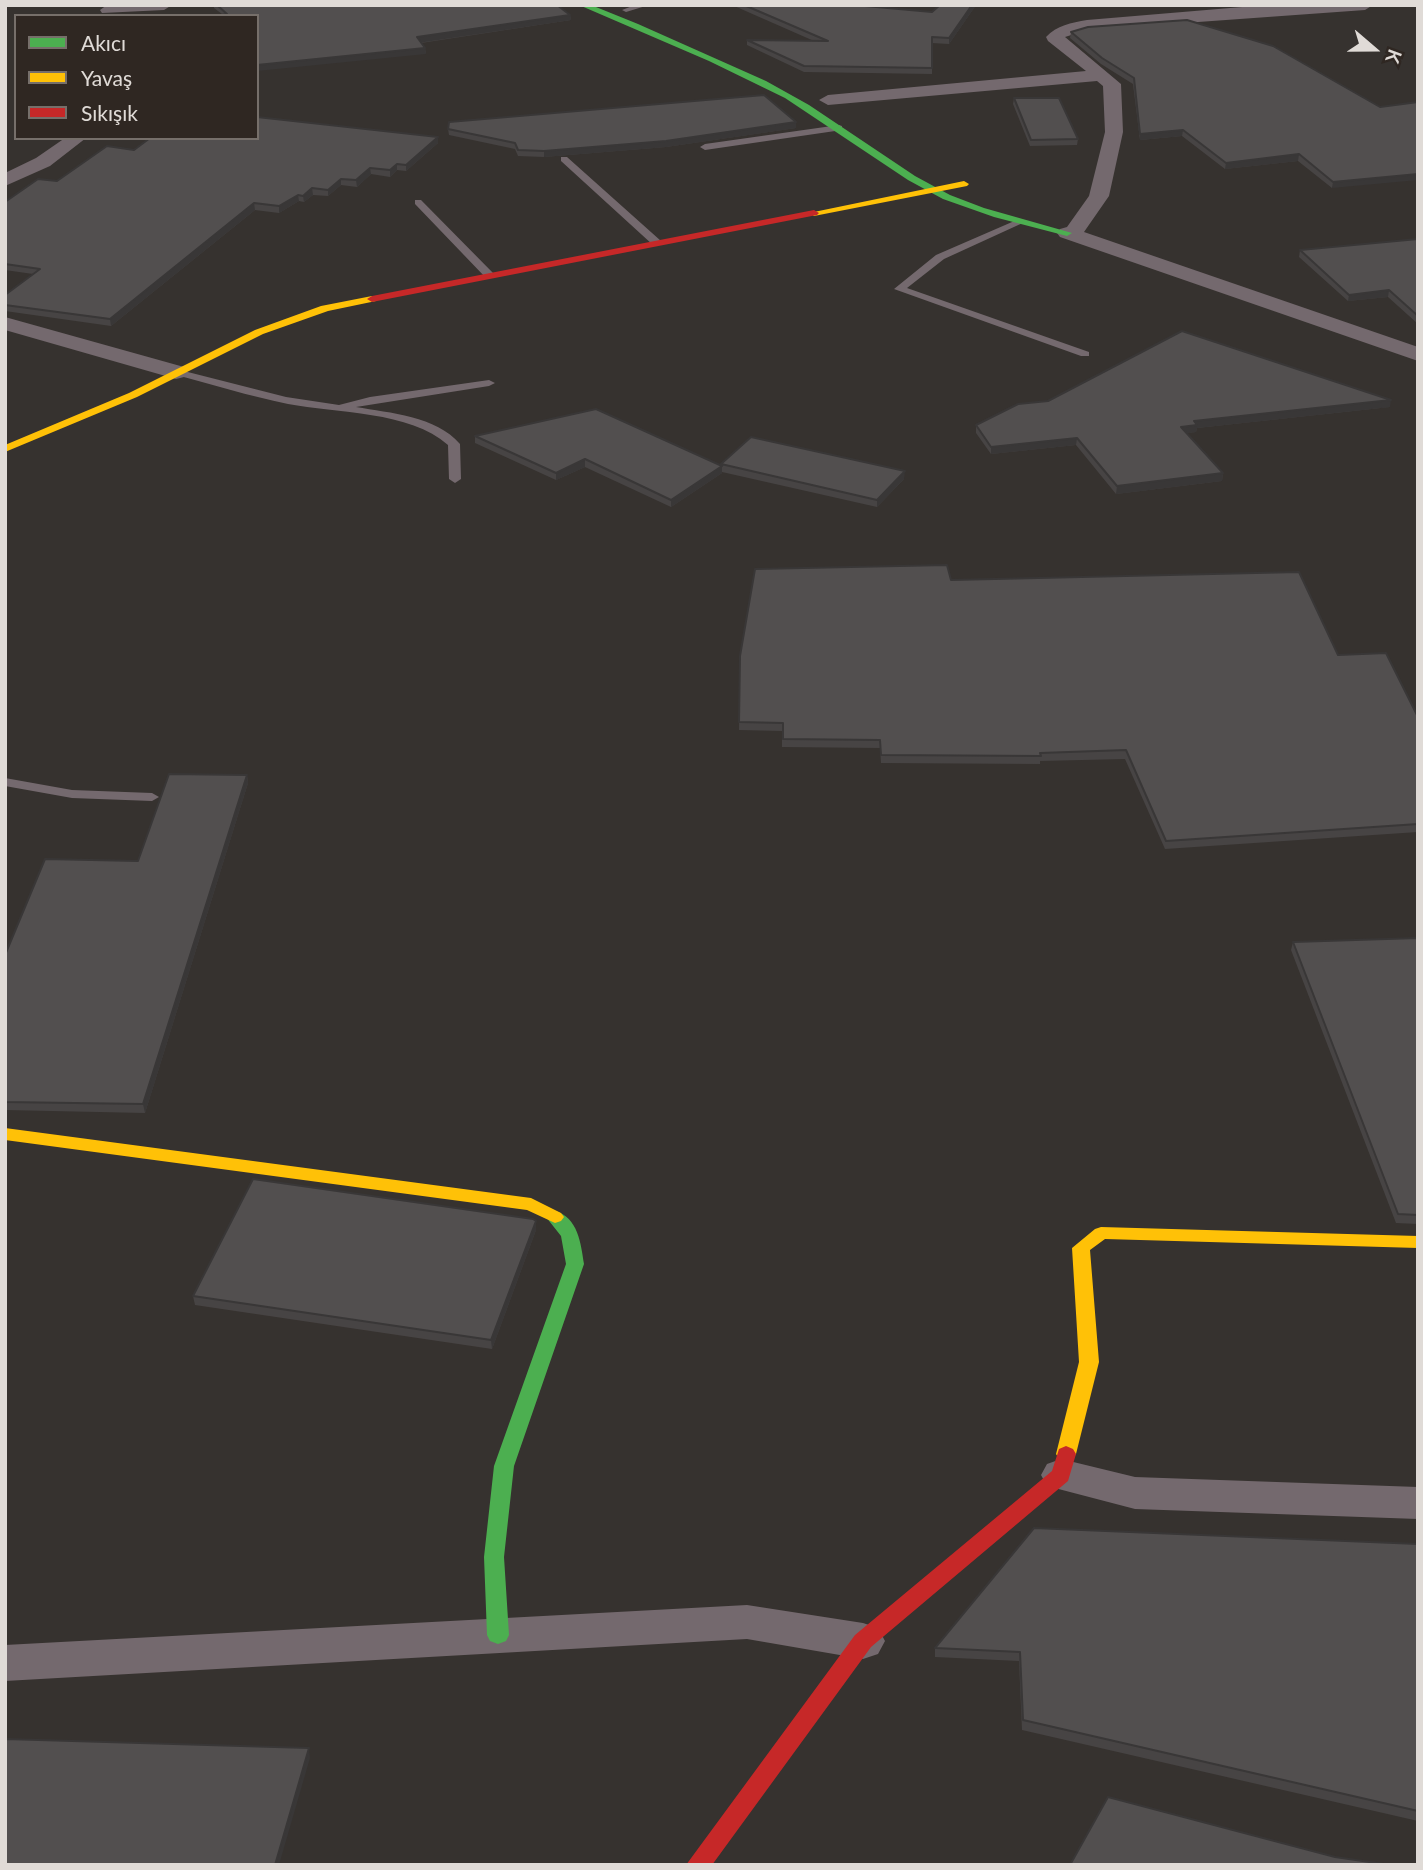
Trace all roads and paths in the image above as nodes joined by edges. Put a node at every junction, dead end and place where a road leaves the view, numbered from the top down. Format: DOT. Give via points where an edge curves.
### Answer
graph roads {
  1 [pos="164,5"];
  2 [pos="583,5"];
  3 [pos="645,5"];
  4 [pos="1365,5"];
  5 [pos="621,7"];
  6 [pos="108,10"];
  7 [pos="1102,75"];
  8 [pos="828,100"];
  9 [pos="852,114"];
  10 [pos="839,128"];
  11 [pos="75,140"];
  12 [pos="705,148"];
  13 [pos="564,159"];
  14 [pos="888,160"];
  15 [pos="942,169"];
  16 [pos="5,180"];
  17 [pos="975,189"];
  18 [pos="932,190"];
  19 [pos="887,198"];
  20 [pos="418,202"];
  21 [pos="1022,221"];
  22 [pos="1070,234"];
  23 [pos="657,243"];
  24 [pos="491,276"];
  25 [pos="5,323"];
  26 [pos="1085,354"];
  27 [pos="1418,354"];
  28 [pos="176,372"];
  29 [pos="489,383"];
  30 [pos="338,408"];
  31 [pos="5,449"];
  32 [pos="454,479"];
  33 [pos="5,782"];
  34 [pos="152,797"];
  35 [pos="5,1134"];
  36 [pos="1418,1242"];
  37 [pos="1060,1475"];
  38 [pos="1418,1503"];
  39 [pos="498,1635"];
  40 [pos="863,1641"];
  41 [pos="5,1662"];
  42 [pos="698,1865"];
  1 -- 6 [label="street"];
  2 -- 10 [label="street" via="724,63"];
  3 -- 5 [label="lane"];
  4 -- 7 [label="street" via="1087,25 1054,37"];
  5 -- 8 [label="street"];
  7 -- 8 [label="street"];
  7 -- 22 [label="street" via="1112,84 1114,132 1099,196"];
  8 -- 9 [label="street"];
  10 -- 12 [label="lane"];
  10 -- 14 [label="street"];
  11 -- 16 [label="street"];
  13 -- 23 [label="lane"];
  14 -- 18 [label="street"];
  14 -- 19 [label="street" via="892,184"];
  15 -- 17 [label="street"];
  17 -- 18 [label="street"];
  17 -- 22 [label="street"];
  18 -- 19 [label="street"];
  18 -- 21 [label="street"];
  19 -- 23 [label="street"];
  20 -- 24 [label="lane"];
  21 -- 22 [label="street"];
  21 -- 26 [label="lane" via="940,257 899,289"];
  22 -- 27 [label="street"];
  23 -- 24 [label="street"];
  24 -- 28 [label="street" via="325,308 259,332"];
  25 -- 28 [label="street"];
  28 -- 30 [label="lane"];
  28 -- 31 [label="street" via="121,401"];
  29 -- 30 [label="lane"];
  30 -- 32 [label="lane" via="402,419 445,433 454,444"];
  33 -- 34 [label="lane" via="72,794"];
  35 -- 39 [label="street" via="531,1204 565,1225 576,1250 575,1264 504,1466 494,1557"];
  36 -- 37 [label="street" via="1101,1233 1081,1248 1089,1362"];
  37 -- 38 [label="street" via="1135,1493"];
  37 -- 40 [label="street"];
  39 -- 40 [label="street" via="747,1622"];
  39 -- 41 [label="street"];
  40 -- 42 [label="street"];
}
